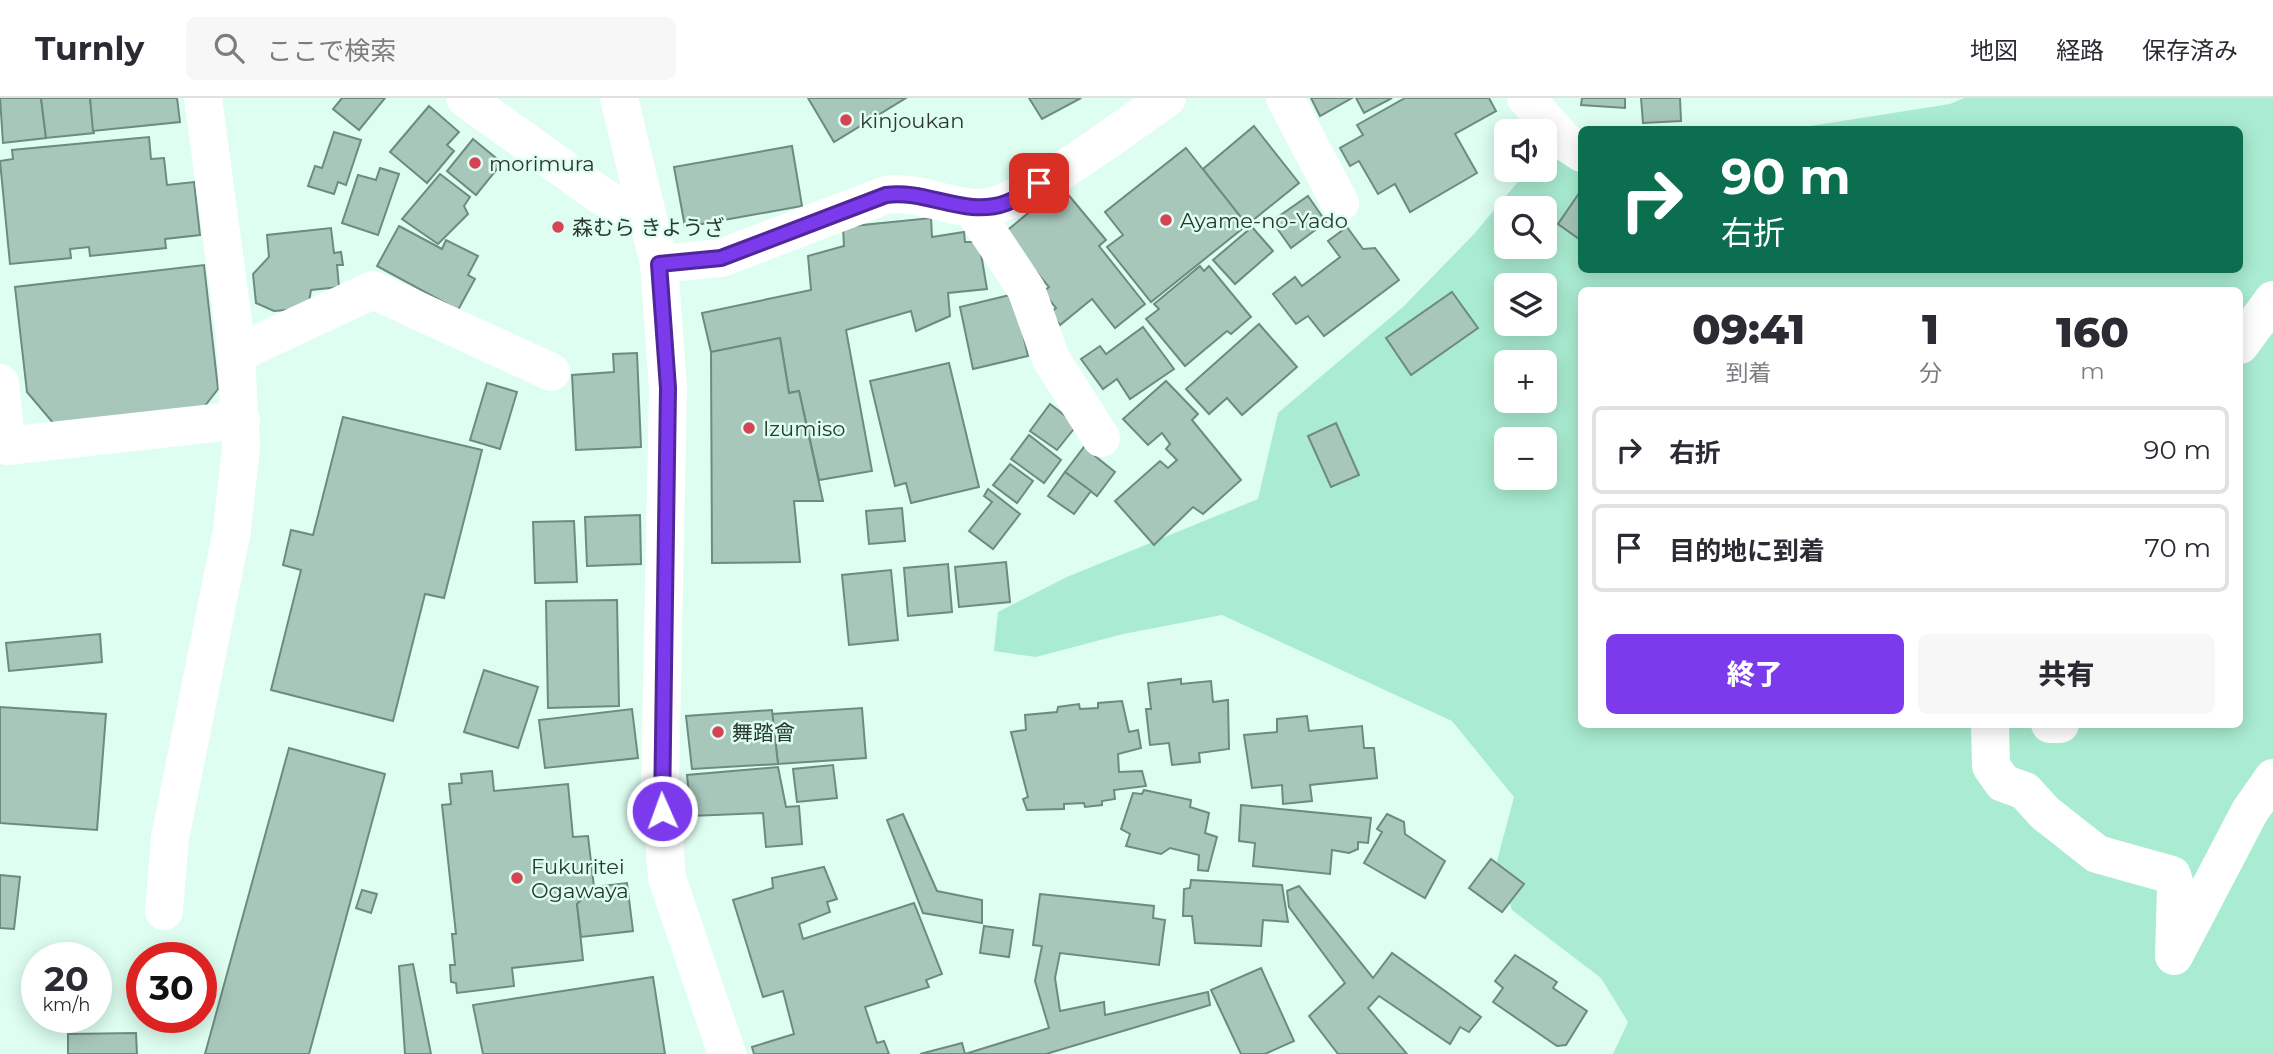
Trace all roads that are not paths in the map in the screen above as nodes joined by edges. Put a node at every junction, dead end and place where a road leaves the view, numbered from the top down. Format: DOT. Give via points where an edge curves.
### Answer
graph roads {
  1 [pos="203,98"];
  2 [pos="465,98"];
  3 [pos="619,98"];
  4 [pos="1167,98"];
  5 [pos="1285,98"];
  6 [pos="1526,98"];
  7 [pos="1578,150"];
  8 [pos="1340,203"];
  9 [pos="972,208"];
  10 [pos="646,222"];
  11 [pos="659,264"];
  12 [pos="2273,300"];
  13 [pos="2243,341"];
  14 [pos="236,354"];
  15 [pos="551,372"];
  16 [pos="0,383"];
  17 [pos="241,420"];
  18 [pos="1101,438"];
  19 [pos="1990,728"];
  20 [pos="2273,778"];
  21 [pos="164,911"];
  22 [pos="727,1054"];
  1 -- 14 [label="street"];
  2 -- 10 [label="street" via="597,193"];
  3 -- 10 [label="street"];
  4 -- 9 [label="street" via="1007,203"];
  5 -- 8 [label="street"];
  6 -- 7 [label="street"];
  9 -- 11 [label="street" via="902,193 886,195 721,258"];
  9 -- 18 [label="street" via="1026,289 1051,359"];
  10 -- 11 [label="street"];
  11 -- 22 [label="street" via="668,388 660,786 663,836 667,878"];
  12 -- 13 [label="street"];
  14 -- 15 [label="street" via="373,290"];
  14 -- 17 [label="street"];
  16 -- 17 [label="street" via="8,446"];
  17 -- 21 [label="street" via="232,530 170,838"];
  19 -- 20 [label="street" via="1991,766 2003,783 2025,791 2097,854 2172,875 2176,889 2174,956 2250,811"];
}
